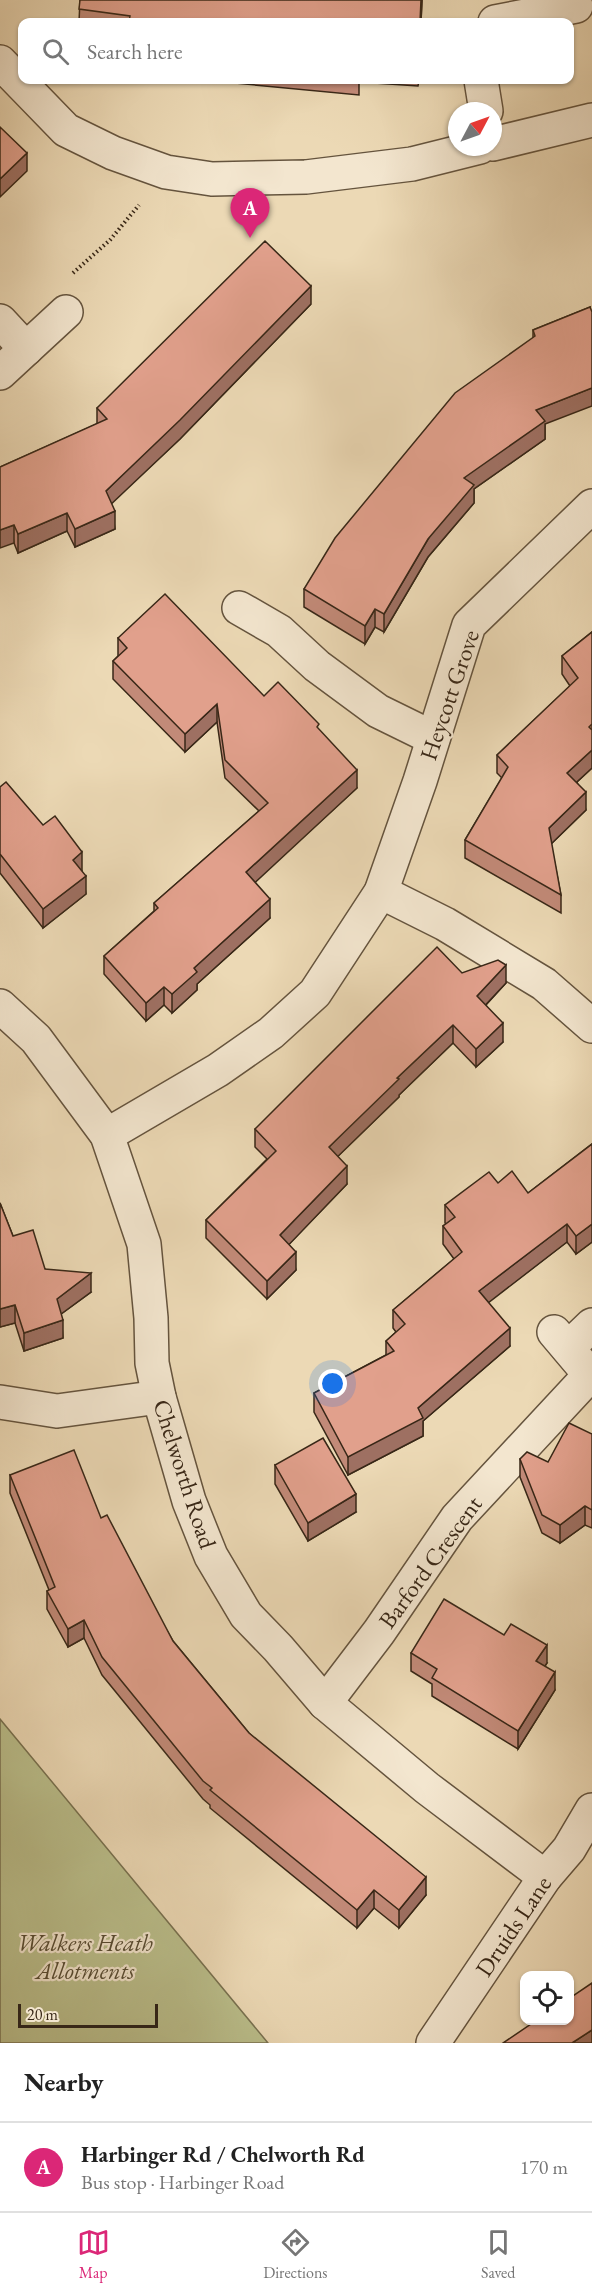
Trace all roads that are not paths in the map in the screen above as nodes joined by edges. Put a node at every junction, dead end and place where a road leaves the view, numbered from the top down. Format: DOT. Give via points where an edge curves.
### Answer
graph roads {
  1 [pos="487,0"];
  2 [pos="574,0"];
  3 [pos="493,18"];
  4 [pos="514,18"];
  5 [pos="0,62"];
  6 [pos="18,81"];
  7 [pos="21,84"];
  8 [pos="482,84"];
  9 [pos="485,102"];
  10 [pos="592,120"];
  11 [pos="502,142"];
  12 [pos="448,155"];
  13 [pos="66,312"];
  14 [pos="0,321"];
  15 [pos="26,349"];
  16 [pos="0,373"];
  17 [pos="592,506"];
  18 [pos="239,608"];
  19 [pos="434,738"];
  20 [pos="381,892"];
  21 [pos="0,1006"];
  22 [pos="592,1026"];
  23 [pos="107,1134"];
  24 [pos="592,1325"];
  25 [pos="591,1376"];
  26 [pos="159,1397"];
  27 [pos="0,1402"];
  28 [pos="325,1703"];
  29 [pos="592,1810"];
  30 [pos="545,1877"];
  31 [pos="433,2043"];
  1 -- 3 [label="street"];
  2 -- 4 [label="street" via="576,6"];
  5 -- 6 [label="street"];
  7 -- 12 [label="street" via="66,130 113,153 166,172 212,179 306,177 412,164"];
  8 -- 9 [label="street"];
  10 -- 11 [label="street"];
  13 -- 15 [label="street"];
  14 -- 15 [label="street"];
  15 -- 16 [label="street"];
  17 -- 19 [label="street, Heycott Grove" via="469,625"];
  18 -- 19 [label="street" via="279,632 378,711"];
  19 -- 20 [label="street, Heycott Grove"];
  20 -- 22 [label="street" via="445,924 544,984"];
  20 -- 23 [label="street, Heycott Grove" via="315,993 271,1033 218,1070"];
  21 -- 23 [label="street, Chelworth Road" via="36,1039"];
  23 -- 26 [label="street, Chelworth Road" via="144,1245 152,1363"];
  24 -- 25 [label="street, Barford Crescent" via="561,1340"];
  25 -- 28 [label="street, Barford Crescent" via="457,1518"];
  26 -- 27 [label="street" via="57,1411"];
  26 -- 28 [label="street, Chelworth Road" via="189,1501 211,1556 246,1614"];
  28 -- 30 [label="street, Chelworth Road" via="427,1788"];
  29 -- 30 [label="street, Druids Lane" via="569,1849"];
  30 -- 31 [label="street, Druids Lane"];
}
